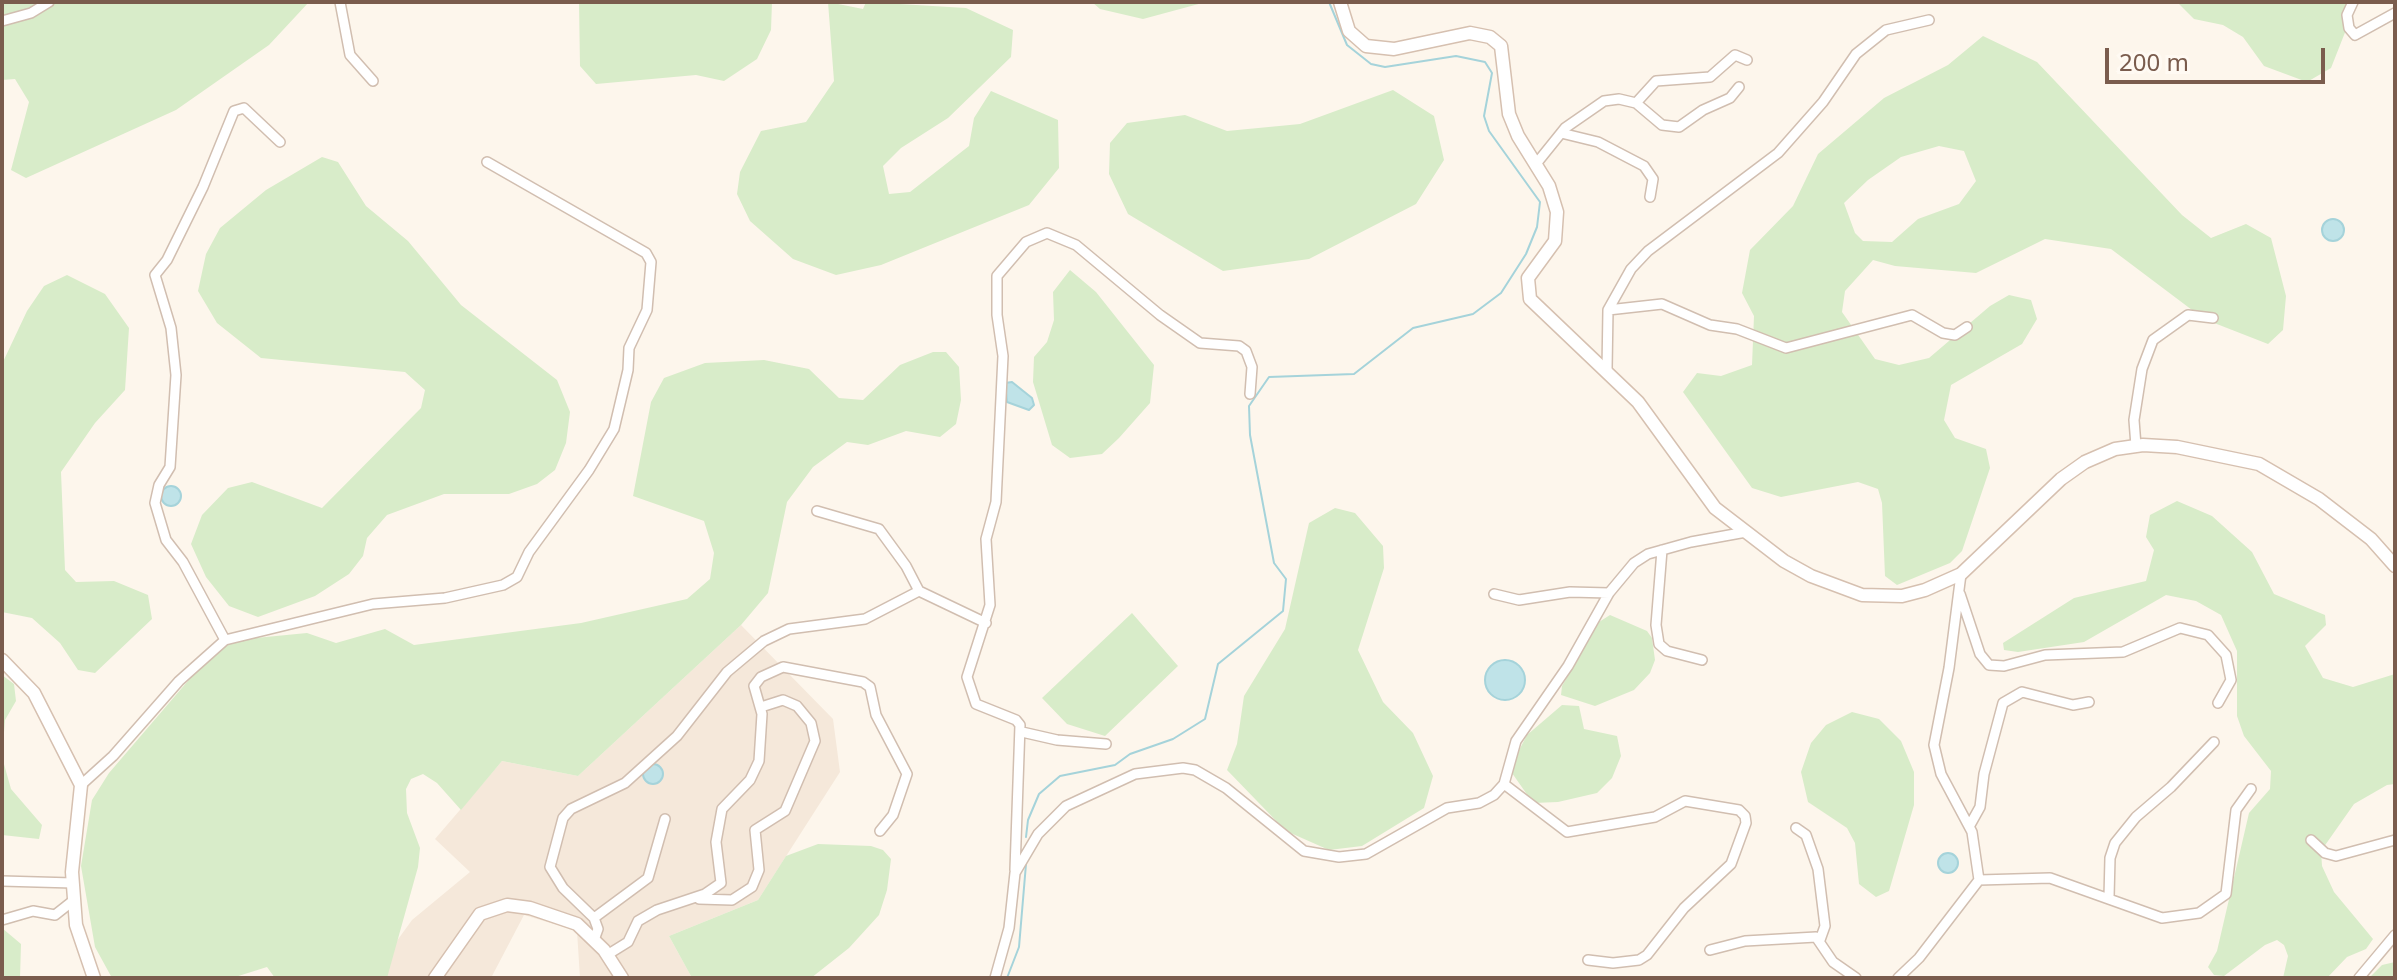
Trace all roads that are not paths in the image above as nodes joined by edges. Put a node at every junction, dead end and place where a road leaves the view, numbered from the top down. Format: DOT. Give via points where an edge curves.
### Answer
graph roads {
  1 [pos="49,2"];
  2 [pos="340,2"];
  3 [pos="1340,2"];
  4 [pos="2353,2"];
  5 [pos="2395,13"];
  6 [pos="1929,20"];
  7 [pos="2,21"];
  8 [pos="1747,60"];
  9 [pos="373,81"];
  10 [pos="1739,87"];
  11 [pos="1636,103"];
  12 [pos="1561,133"];
  13 [pos="280,142"];
  14 [pos="487,162"];
  15 [pos="1536,164"];
  16 [pos="1650,197"];
  17 [pos="1608,310"];
  18 [pos="2213,318"];
  19 [pos="1967,327"];
  20 [pos="1607,369"];
  21 [pos="1250,394"];
  22 [pos="2136,446"];
  23 [pos="817,511"];
  24 [pos="1746,532"];
  25 [pos="1662,550"];
  26 [pos="2395,566"];
  27 [pos="1961,574"];
  28 [pos="919,591"];
  29 [pos="1609,593"];
  30 [pos="1494,594"];
  31 [pos="1960,594"];
  32 [pos="986,623"];
  33 [pos="225,640"];
  34 [pos="2,660"];
  35 [pos="1702,660"];
  36 [pos="2089,702"];
  37 [pos="2218,703"];
  38 [pos="761,707"];
  39 [pos="1022,732"];
  40 [pos="2214,742"];
  41 [pos="1106,744"];
  42 [pos="1504,784"];
  43 [pos="81,785"];
  44 [pos="2251,789"];
  45 [pos="665,819"];
  46 [pos="1970,825"];
  47 [pos="1796,828"];
  48 [pos="880,831"];
  49 [pos="2311,840"];
  50 [pos="2395,840"];
  51 [pos="1015,873"];
  52 [pos="1979,880"];
  53 [pos="2,881"];
  54 [pos="73,883"];
  55 [pos="2109,897"];
  56 [pos="691,899"];
  57 [pos="74,900"];
  58 [pos="594,918"];
  59 [pos="2,920"];
  60 [pos="2395,935"];
  61 [pos="594,940"];
  62 [pos="1820,940"];
  63 [pos="1710,950"];
  64 [pos="607,955"];
  65 [pos="1588,960"];
  66 [pos="94,978"];
  67 [pos="435,978"];
  68 [pos="622,978"];
  69 [pos="995,978"];
  70 [pos="1856,978"];
  71 [pos="1898,978"];
  72 [pos="2359,978"];
  1 -- 7 [label="street"];
  2 -- 9 [label="street" via="350,55"];
  3 -- 15 [label="street" via="1349,31 1366,46 1394,49 1470,33 1497,41 1505,56 1509,114"];
  4 -- 5 [label="street" via="2347,15 2355,35"];
  6 -- 17 [label="street" via="1886,30 1856,54 1778,153 1648,251"];
  8 -- 11 [label="street" via="1735,55 1710,77 1656,81"];
  10 -- 11 [label="street" via="1730,98 1679,127 1666,127"];
  11 -- 12 [label="street" via="1604,101"];
  12 -- 15 [label="street"];
  12 -- 16 [label="street" via="1609,146 1644,166 1653,179"];
  13 -- 33 [label="street" via="244,108 234,111 203,187 155,275 171,328 176,375 170,467 155,503 166,540"];
  14 -- 33 [label="street" via="646,253 651,262 647,310 629,348 614,429 517,577 503,585 445,598 373,604"];
  15 -- 20 [label="street" via="1555,200 1558,229 1528,278 1527,292 1534,305"];
  17 -- 19 [label="street" via="1662,304 1786,348 1912,315 1943,333 1955,335"];
  17 -- 20 [label="street"];
  18 -- 22 [label="street" via="2188,315 2153,340 2142,369 2134,420"];
  20 -- 24 [label="street" via="1638,402 1704,495"];
  21 -- 32 [label="street" via="1252,367 1239,346 1200,343 1076,245 1047,233 1026,242 1005,262 995,291 1003,356 996,502 986,539"];
  22 -- 26 [label="street" via="2177,447 2259,464 2319,499 2371,539"];
  22 -- 27 [label="street" via="2102,453 2072,471"];
  23 -- 28 [label="street" via="884,533"];
  24 -- 25 [label="street"];
  24 -- 27 [label="street" via="1811,576 1862,595 1902,596"];
  25 -- 29 [label="street" via="1634,563"];
  25 -- 35 [label="street" via="1659,644"];
  27 -- 31 [label="street"];
  28 -- 32 [label="street"];
  28 -- 58 [label="street" via="865,619 789,629 764,641 711,690 677,736 619,788 567,812 550,867"];
  29 -- 30 [label="street" via="1570,592 1519,600"];
  29 -- 42 [label="street" via="1568,666 1516,741"];
  31 -- 37 [label="street" via="1980,654 1989,665 2045,655 2123,652 2180,628 2208,635 2226,655 2231,680"];
  31 -- 46 [label="street" via="1934,745 1941,774"];
  32 -- 39 [label="street" via="970,659 968,690 976,704 1016,720"];
  33 -- 43 [label="street"];
  34 -- 43 [label="street" via="34,693"];
  36 -- 46 [label="street" via="2073,705 2022,692 2003,703 1980,807"];
  38 -- 48 [label="street" via="754,686 783,667 870,687 876,715 907,774 893,815"];
  38 -- 56 [label="street" via="756,770 727,801 716,830 721,883"];
  38 -- 56 [label="street" via="783,700 797,706 811,723 815,741 785,811 755,830 759,870 752,887 732,900"];
  39 -- 41 [label="street"];
  39 -- 51 [label="street"];
  40 -- 55 [label="street" via="2115,843"];
  42 -- 51 [label="street" via="1479,803 1447,808 1366,854 1339,857 1304,851 1207,776 1167,767 1135,774 1066,806 1038,834"];
  42 -- 65 [label="street" via="1567,832 1655,817 1685,801 1739,810 1745,816 1731,864 1684,908 1647,955 1613,963"];
  43 -- 54 [label="street"];
  44 -- 55 [label="street" via="2236,810 2231,868 2219,902 2199,913 2169,918"];
  45 -- 58 [label="street" via="648,878"];
  46 -- 52 [label="street"];
  47 -- 62 [label="street" via="1806,835 1818,869 1825,926"];
  49 -- 50 [label="street" via="2336,856"];
  51 -- 69 [label="street" via="1009,928"];
  52 -- 55 [label="street" via="2050,878"];
  52 -- 71 [label="street"];
  53 -- 54 [label="street"];
  54 -- 57 [label="street"];
  56 -- 64 [label="street" via="638,921 628,942"];
  57 -- 59 [label="street" via="55,915 33,911"];
  57 -- 66 [label="street" via="76,925"];
  58 -- 61 [label="street"];
  60 -- 72 [label="street"];
  61 -- 64 [label="street"];
  61 -- 67 [label="street" via="577,924 530,908 492,908 465,931"];
  62 -- 63 [label="street" via="1810,936 1745,941"];
  62 -- 70 [label="street" via="1833,962"];
  64 -- 68 [label="street"];
}
